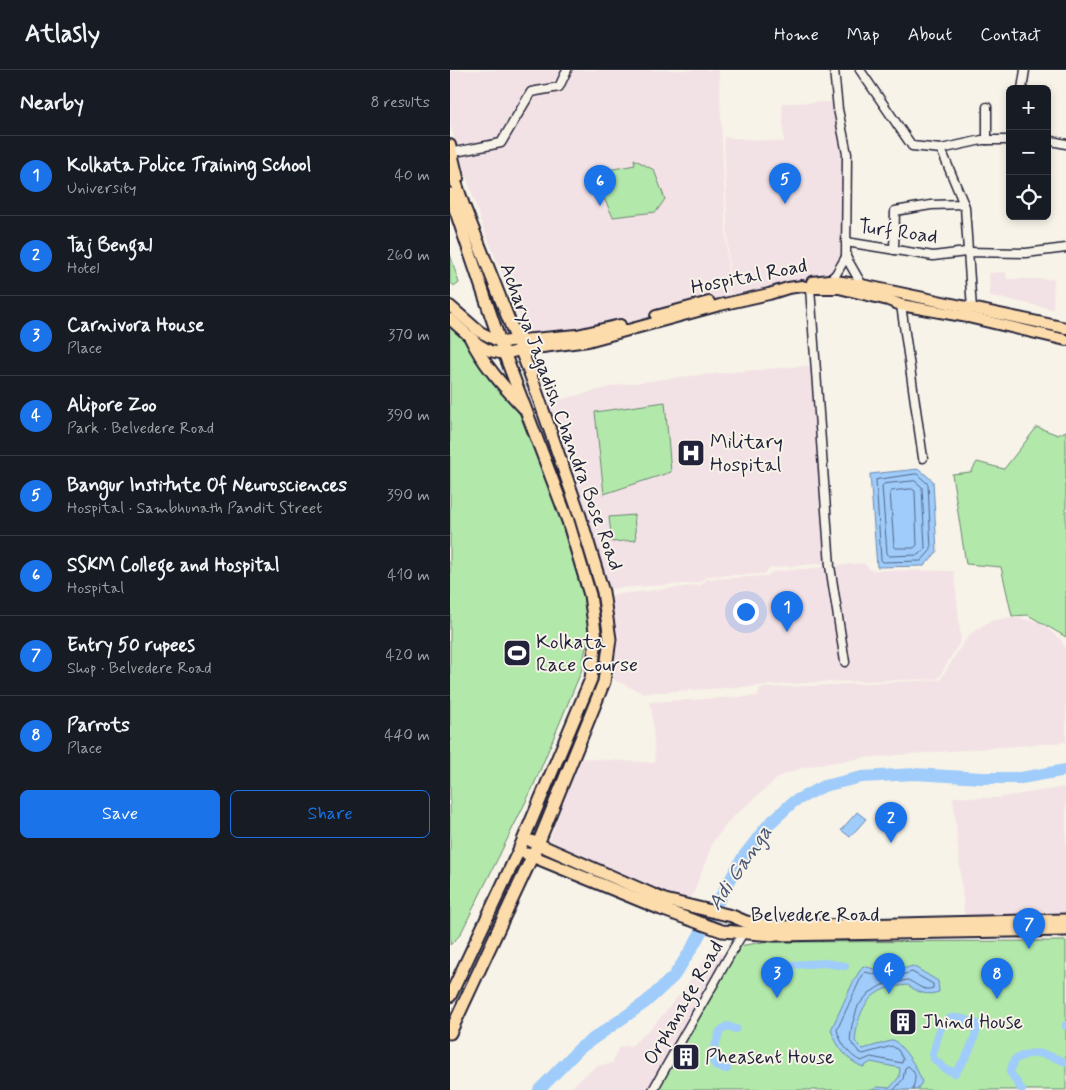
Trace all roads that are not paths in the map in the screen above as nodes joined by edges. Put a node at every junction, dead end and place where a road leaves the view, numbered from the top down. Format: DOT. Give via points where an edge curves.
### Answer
graph roads {
  1 [pos="567,70"];
  2 [pos="834,70"];
  3 [pos="860,70"];
  4 [pos="1025,70"];
  5 [pos="1023,85"];
  6 [pos="987,107"];
  7 [pos="987,140"];
  8 [pos="1006,140"];
  9 [pos="1051,141"];
  10 [pos="1066,144"];
  11 [pos="941,149"];
  12 [pos="451,150"];
  13 [pos="450,166"];
  14 [pos="450,194"];
  15 [pos="463,204"];
  16 [pos="964,204"];
  17 [pos="846,242"];
  18 [pos="1066,248"];
  19 [pos="894,250"];
  20 [pos="968,252"];
  21 [pos="846,257"];
  22 [pos="827,284"];
  23 [pos="810,288"];
  24 [pos="862,289"];
  25 [pos="901,305"];
  26 [pos="450,306"];
  27 [pos="972,309"];
  28 [pos="450,320"];
  29 [pos="1066,328"];
  30 [pos="470,337"];
  31 [pos="1066,340"];
  32 [pos="500,342"];
  33 [pos="518,345"];
  34 [pos="505,354"];
  35 [pos="527,411"];
  36 [pos="923,458"];
  37 [pos="580,516"];
  38 [pos="568,521"];
  39 [pos="845,662"];
  40 [pos="524,837"];
  41 [pos="538,844"];
  42 [pos="519,850"];
  43 [pos="532,856"];
  44 [pos="1066,920"];
  45 [pos="1066,930"];
  46 [pos="743,933"];
  47 [pos="450,996"];
  48 [pos="450,1032"];
  49 [pos="653,1090"];
  1 -- 12 [label="street" via="559,87 531,92 501,143"];
  2 -- 17 [label="street" via="847,154"];
  3 -- 11 [label="street" via="912,146"];
  4 -- 5 [label="street"];
  6 -- 7 [label="street"];
  7 -- 8 [label="street"];
  7 -- 11 [label="street"];
  9 -- 10 [label="street"];
  11 -- 16 [label="street"];
  12 -- 15 [label="main road, Acharya Jagadish Chandra Bose Road"];
  13 -- 15 [label="highway"];
  14 -- 32 [label="highway, Acharya Jagadish Chandra Bose Road"];
  15 -- 33 [label="highway, Acharya Jagadish Chandra Bose Road"];
  16 -- 19 [label="street" via="895,211"];
  16 -- 20 [label="street"];
  17 -- 19 [label="street, Turf Road"];
  17 -- 21 [label="street"];
  18 -- 20 [label="street, Turf Road" via="1026,253"];
  19 -- 20 [label="street, Turf Road" via="933,256"];
  20 -- 27 [label="street"];
  21 -- 22 [label="street"];
  21 -- 24 [label="street"];
  22 -- 23 [label="main road"];
  22 -- 24 [label="main road"];
  22 -- 33 [label="main road, Hospital Road" via="787,284 577,336"];
  23 -- 33 [label="main road" via="788,288 588,341"];
  23 -- 39 [label="street" via="830,566"];
  24 -- 25 [label="main road"];
  24 -- 27 [label="main road"];
  25 -- 31 [label="main road"];
  25 -- 36 [label="street"];
  26 -- 32 [label="main road" via="480,332"];
  27 -- 29 [label="main road"];
  28 -- 30 [label="main road"];
  30 -- 34 [label="main road" via="490,351"];
  30 -- 35 [label="highway" via="495,377"];
  32 -- 33 [label="main road, Hospital Road"];
  32 -- 34 [label="highway, Acharya Jagadish Chandra Bose Road"];
  33 -- 34 [label="main road, Hospital Road"];
  33 -- 37 [label="highway, Acharya Jagadish Chandra Bose Road"];
  34 -- 35 [label="highway, Acharya Jagadish Chandra Bose Road"];
  35 -- 38 [label="highway, Acharya Jagadish Chandra Bose Road"];
  37 -- 38 [label="highway"];
  37 -- 41 [label="highway, Acharya Jagadish Chandra Bose Road" via="603,592 610,639 604,682"];
  38 -- 40 [label="highway, Acharya Jagadish Chandra Bose Road" via="590,595 596,639 591,679"];
  40 -- 41 [label="highway, Belvedere Road"];
  40 -- 42 [label="highway, Acharya Jagadish Chandra Bose Road"];
  41 -- 43 [label="highway, Acharya Jagadish Chandra Bose Road"];
  41 -- 44 [label="highway, Belvedere Road" via="665,900 775,927"];
  42 -- 43 [label="highway, Belvedere Road"];
  42 -- 47 [label="highway, Acharya Jagadish Chandra Bose Road"];
  43 -- 46 [label="highway, Belvedere Road" via="677,915 722,931"];
  43 -- 48 [label="highway, Acharya Jagadish Chandra Bose Road"];
  45 -- 46 [label="highway, Belvedere Road"];
  46 -- 49 [label="street, Orphanage Road"];
}
